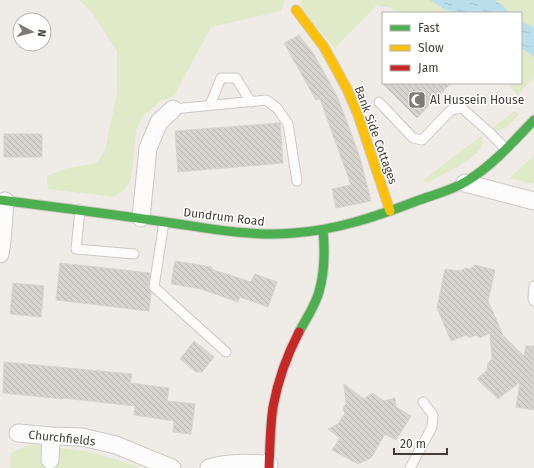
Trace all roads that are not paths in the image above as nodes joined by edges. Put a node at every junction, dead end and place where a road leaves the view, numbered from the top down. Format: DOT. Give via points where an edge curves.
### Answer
graph roads {
  1 [pos="296,10"];
  2 [pos="251,102"];
  3 [pos="379,102"];
  4 [pos="210,106"];
  5 [pos="173,109"];
  6 [pos="534,120"];
  7 [pos="506,149"];
  8 [pos="297,181"];
  9 [pos="465,183"];
  10 [pos="2,201"];
  11 [pos="533,204"];
  12 [pos="80,210"];
  13 [pos="390,211"];
  14 [pos="141,218"];
  15 [pos="164,222"];
  16 [pos="323,230"];
  17 [pos="0,254"];
  18 [pos="134,254"];
  19 [pos="534,286"];
  20 [pos="534,301"];
  21 [pos="226,352"];
  22 [pos="423,402"];
  23 [pos="18,433"];
  24 [pos="51,436"];
  25 [pos="50,460"];
  26 [pos="269,466"];
  27 [pos="172,468"];
  28 [pos="209,468"];
  29 [pos="410,468"];
  1 -- 13 [label="main road, Bank Side Cottages" via="324,47 348,89"];
  2 -- 4 [label="lane"];
  2 -- 4 [label="lane" via="236,78 221,78"];
  2 -- 8 [label="lane" via="266,100 277,108 288,124"];
  3 -- 7 [label="lane" via="413,138 422,140 451,110 462,108"];
  4 -- 5 [label="lane"];
  5 -- 14 [label="street" via="159,122 148,148"];
  6 -- 7 [label="main road, Dundrum Road"];
  7 -- 9 [label="main road, Dundrum Road"];
  9 -- 11 [label="street"];
  9 -- 13 [label="main road, Dundrum Road"];
  10 -- 12 [label="main road, Dundrum Road"];
  10 -- 17 [label="street"];
  12 -- 14 [label="main road, Dundrum Road"];
  12 -- 18 [label="lane" via="76,249"];
  13 -- 16 [label="main road, Dundrum Road"];
  14 -- 15 [label="main road, Dundrum Road"];
  15 -- 16 [label="main road, Dundrum Road" via="267,235"];
  15 -- 21 [label="lane" via="154,287"];
  16 -- 26 [label="main road" via="326,253 319,293 290,352 280,379 274,407"];
  19 -- 20 [label="lane"];
  22 -- 29 [label="lane" via="433,415 432,427"];
  23 -- 24 [label="street, Churchfields"];
  24 -- 25 [label="street"];
  24 -- 27 [label="street, Churchfields" via="82,437 116,445"];
  26 -- 28 [label="street" via="233,463"];
}
